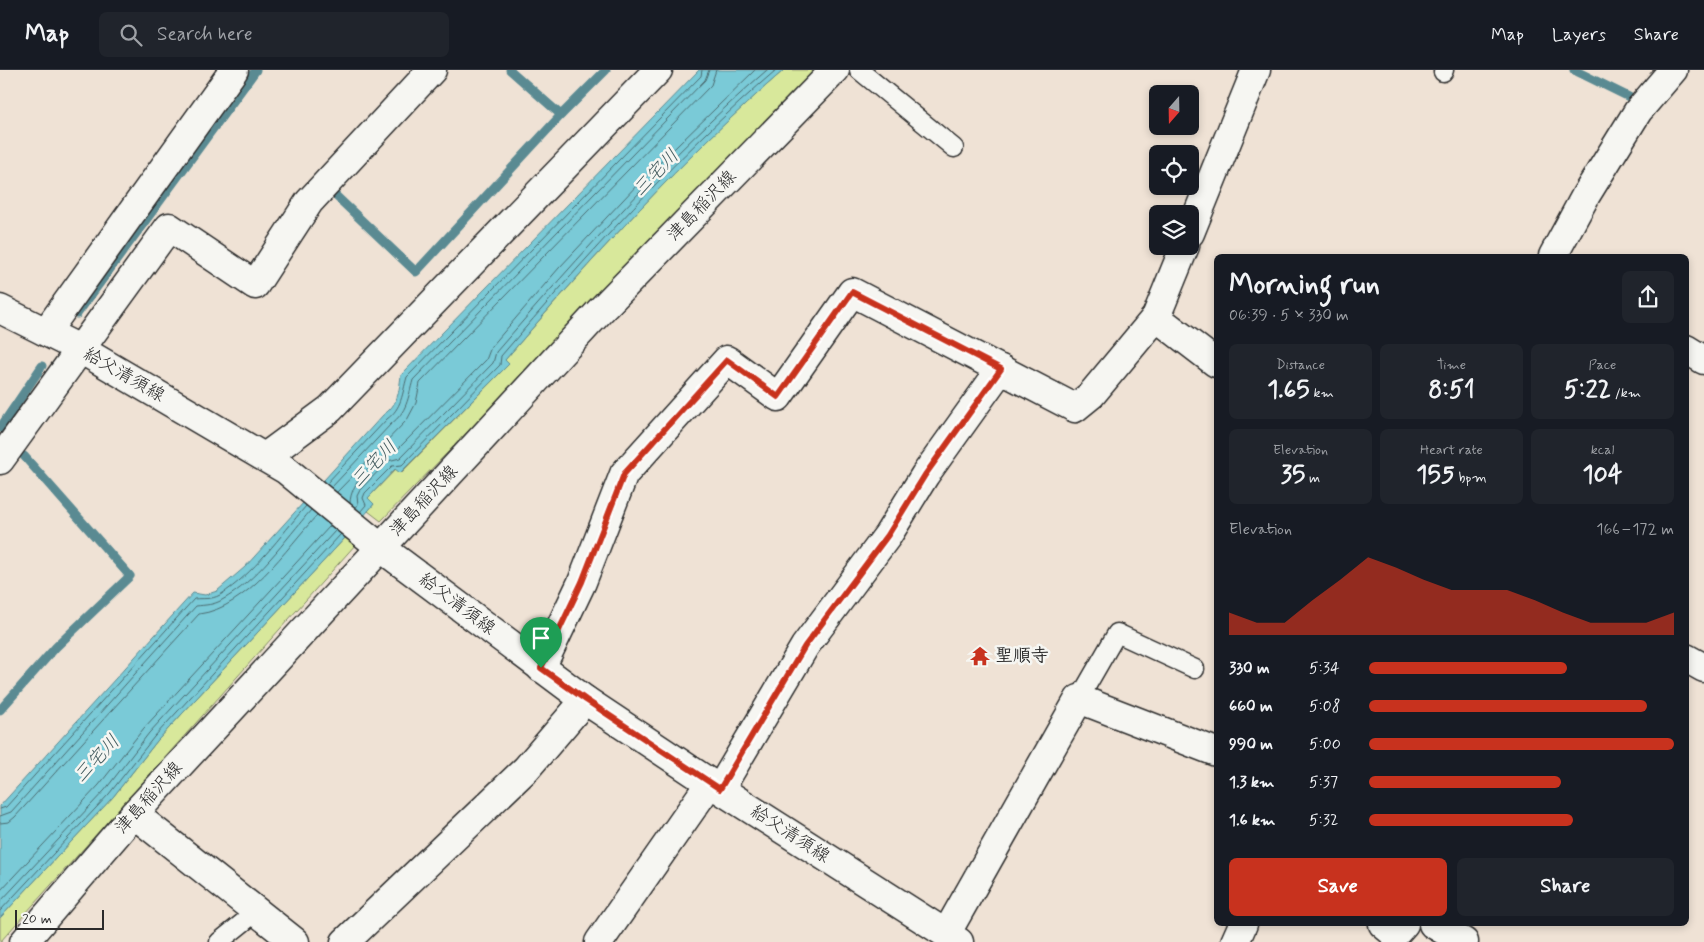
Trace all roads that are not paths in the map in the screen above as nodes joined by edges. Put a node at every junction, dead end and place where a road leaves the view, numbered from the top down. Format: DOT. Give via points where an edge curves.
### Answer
graph roads {
  1 [pos="234,70"];
  2 [pos="432,70"];
  3 [pos="658,70"];
  4 [pos="835,70"];
  5 [pos="859,70"];
  6 [pos="1256,70"];
  7 [pos="1673,70"];
  8 [pos="954,148"];
  9 [pos="1199,212"];
  10 [pos="1554,254"];
  11 [pos="1181,255"];
  12 [pos="0,309"];
  13 [pos="1156,317"];
  14 [pos="46,332"];
  15 [pos="80,349"];
  16 [pos="1689,352"];
  17 [pos="1704,360"];
  18 [pos="1214,361"];
  19 [pos="1001,369"];
  20 [pos="0,460"];
  21 [pos="276,463"];
  22 [pos="380,548"];
  23 [pos="1689,660"];
  24 [pos="541,668"];
  25 [pos="1704,668"];
  26 [pos="1195,669"];
  27 [pos="1079,699"];
  28 [pos="586,700"];
  29 [pos="1214,751"];
  30 [pos="715,786"];
  31 [pos="134,814"];
  32 [pos="256,912"];
  33 [pos="1242,926"];
  34 [pos="1385,926"];
  35 [pos="1402,926"];
  36 [pos="1436,926"];
  37 [pos="953,938"];
  38 [pos="24,942"];
  39 [pos="219,942"];
  40 [pos="295,942"];
  41 [pos="345,942"];
  42 [pos="598,942"];
  43 [pos="1235,942"];
  44 [pos="1464,942"];
  1 -- 14 [label="street"];
  2 -- 15 [label="street" via="309,202 254,285 169,227"];
  3 -- 21 [label="street"];
  4 -- 22 [label="street, 津島稲沢線" via="621,289"];
  5 -- 8 [label="lane"];
  6 -- 9 [label="street"];
  7 -- 10 [label="street" via="1638,111"];
  11 -- 13 [label="street"];
  12 -- 14 [label="street, 給父清須線"];
  13 -- 18 [label="street"];
  13 -- 19 [label="street" via="1091,395 1075,408"];
  14 -- 15 [label="street, 給父清須線"];
  15 -- 20 [label="street"];
  15 -- 21 [label="street, 給父清須線"];
  16 -- 17 [label="street"];
  19 -- 24 [label="street" via="852,292 778,397 727,360 624,474 582,582"];
  19 -- 30 [label="street" via="925,475 888,535 805,646"];
  21 -- 22 [label="street, 給父清須線"];
  22 -- 24 [label="street, 給父清須線"];
  22 -- 31 [label="street, 津島稲沢線"];
  23 -- 25 [label="street"];
  24 -- 28 [label="street, 給父清須線"];
  26 -- 27 [label="lane" via="1117,632"];
  27 -- 29 [label="street"];
  27 -- 37 [label="street"];
  28 -- 30 [label="street, 給父清須線"];
  28 -- 41 [label="street" via="526,769"];
  30 -- 37 [label="street, 給父清須線"];
  30 -- 42 [label="street"];
  31 -- 32 [label="street"];
  31 -- 38 [label="street, 津島稲沢線"];
  32 -- 39 [label="lane"];
  32 -- 40 [label="street"];
  33 -- 43 [label="street"];
  34 -- 35 [label="street" via="1395,934"];
  36 -- 44 [label="street"];
}
